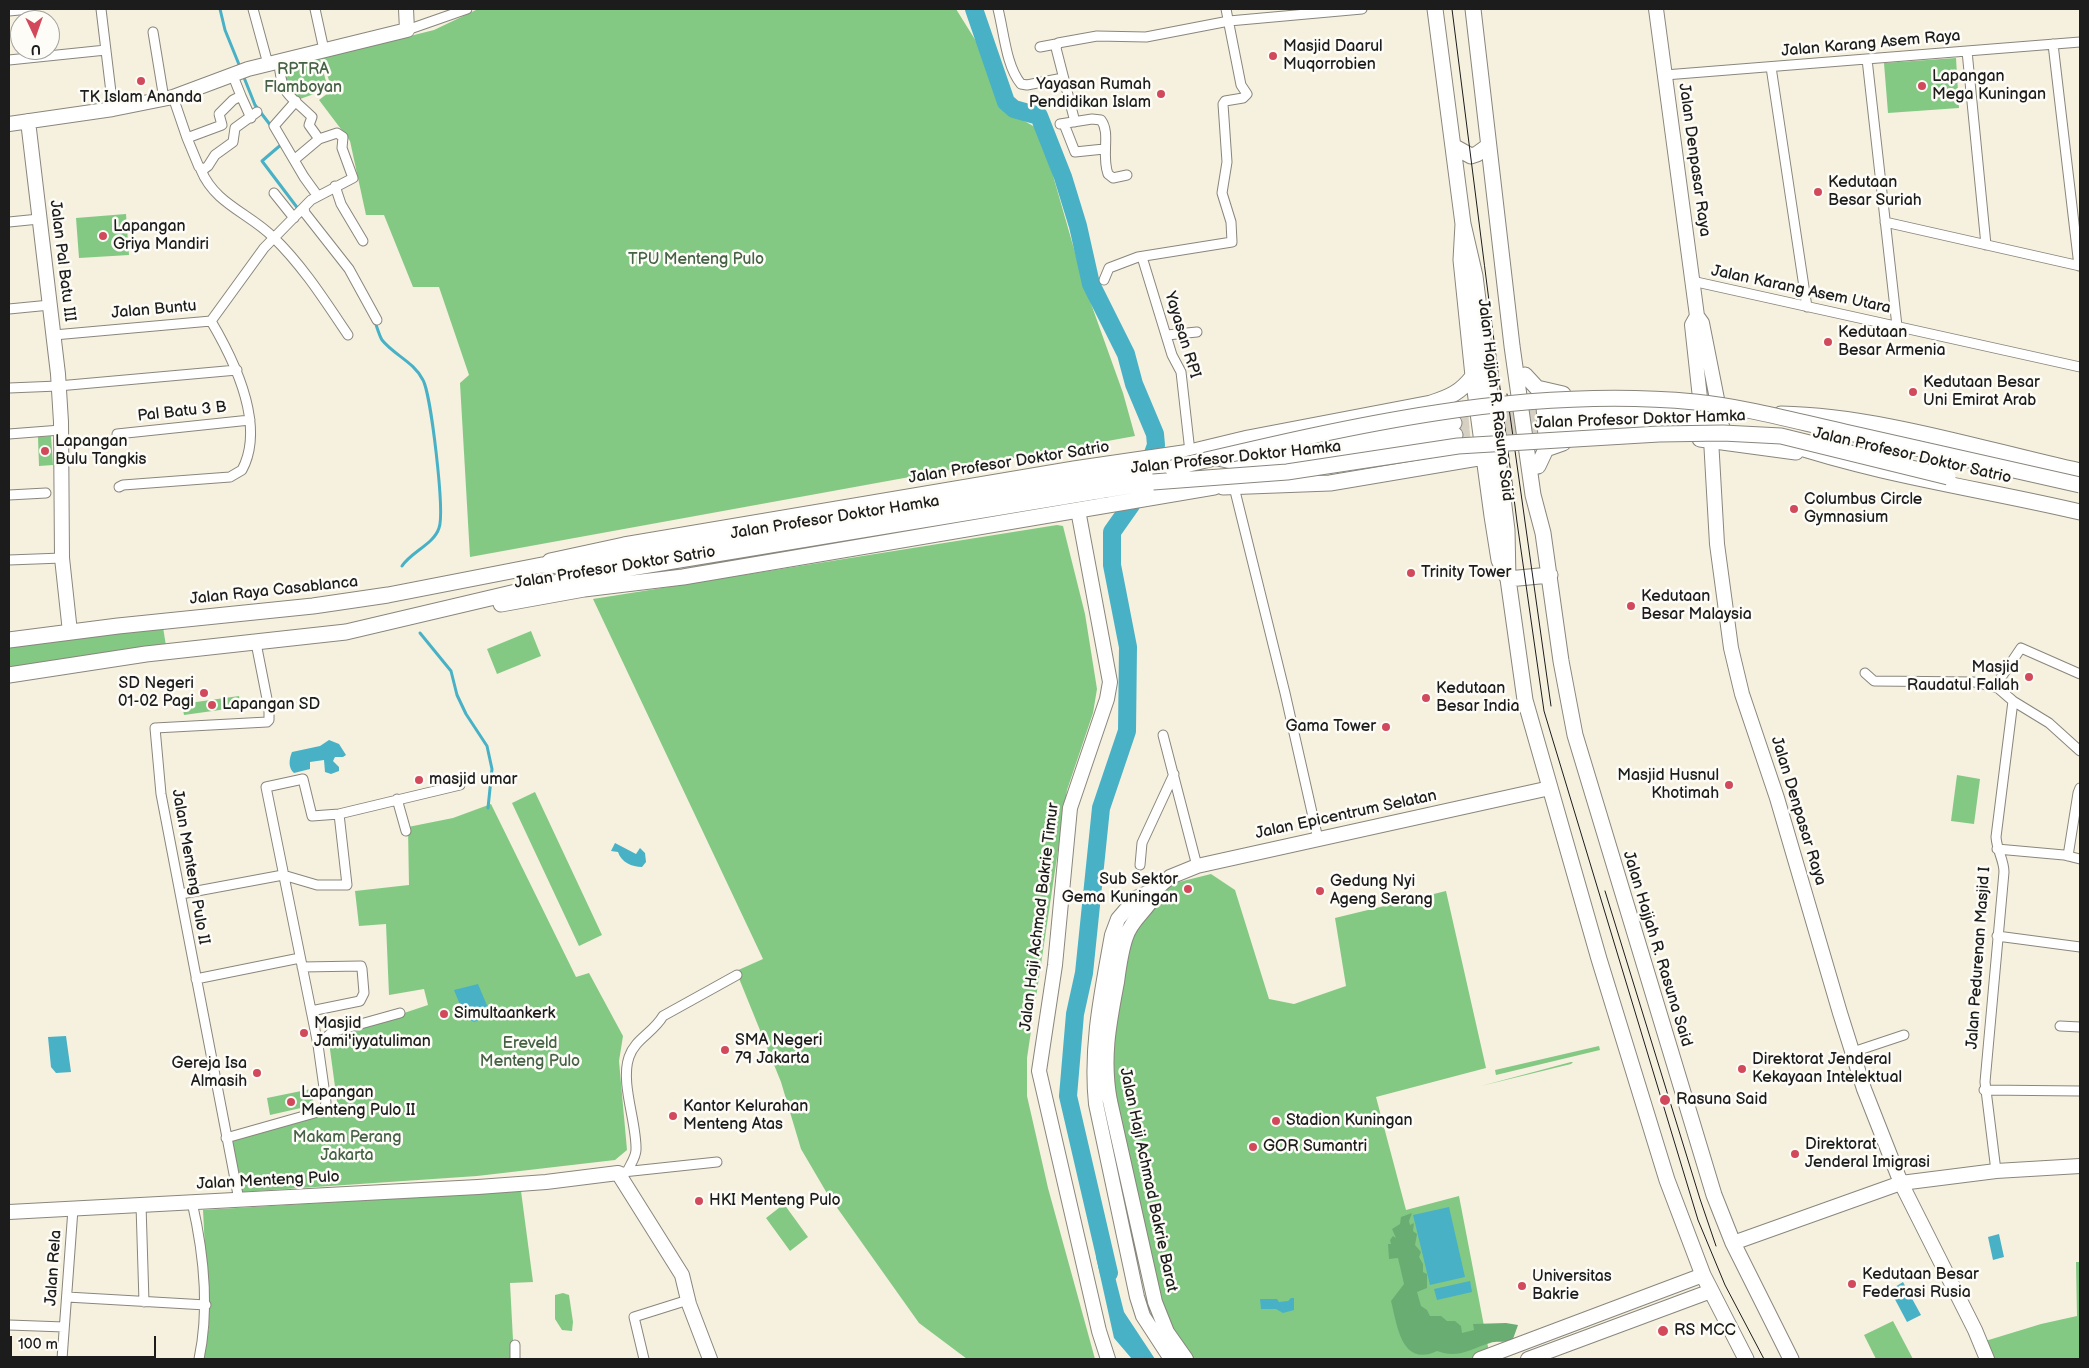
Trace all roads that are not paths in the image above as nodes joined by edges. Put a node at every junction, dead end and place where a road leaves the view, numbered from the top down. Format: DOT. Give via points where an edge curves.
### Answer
graph roads {
  1 [pos="30,9"];
  2 [pos="101,9"];
  3 [pos="253,9"];
  4 [pos="315,9"];
  5 [pos="406,9"];
  6 [pos="467,9"];
  7 [pos="998,9"];
  8 [pos="1226,9"];
  9 [pos="1362,9"];
  10 [pos="1435,9"];
  11 [pos="1473,9"];
  12 [pos="1656,9"];
  13 [pos="9,11"];
  14 [pos="1229,21"];
  15 [pos="407,30"];
  16 [pos="153,32"];
  17 [pos="2080,42"];
  18 [pos="1056,44"];
  19 [pos="2053,44"];
  20 [pos="1040,47"];
  21 [pos="106,50"];
  22 [pos="324,50"];
  23 [pos="1967,51"];
  24 [pos="1867,59"];
  25 [pos="9,60"];
  26 [pos="273,63"];
  27 [pos="1771,67"];
  28 [pos="240,73"];
  29 [pos="1665,75"];
  30 [pos="1063,78"];
  31 [pos="241,96"];
  32 [pos="168,98"];
  33 [pos="296,101"];
  34 [pos="113,109"];
  35 [pos="28,122"];
  36 [pos="1074,122"];
  37 [pos="9,124"];
  38 [pos="187,138"];
  39 [pos="319,139"];
  40 [pos="1453,146"];
  41 [pos="1488,146"];
  42 [pos="1104,150"];
  43 [pos="294,160"];
  44 [pos="201,170"];
  45 [pos="1127,175"];
  46 [pos="336,186"];
  47 [pos="274,194"];
  48 [pos="317,195"];
  49 [pos="300,212"];
  50 [pos="39,220"];
  51 [pos="9,222"];
  52 [pos="1885,222"];
  53 [pos="1463,224"];
  54 [pos="274,237"];
  55 [pos="363,241"];
  56 [pos="1986,245"];
  57 [pos="1142,257"];
  58 [pos="2080,266"];
  59 [pos="1104,280"];
  60 [pos="1504,281"];
  61 [pos="1692,281"];
  62 [pos="50,305"];
  63 [pos="1807,307"];
  64 [pos="9,309"];
  65 [pos="1696,316"];
  66 [pos="211,320"];
  67 [pos="377,320"];
  68 [pos="1897,326"];
  69 [pos="1197,332"];
  70 [pos="54,335"];
  71 [pos="348,335"];
  72 [pos="1167,335"];
  73 [pos="2080,367"];
  74 [pos="237,370"];
  75 [pos="1525,375"];
  76 [pos="1473,376"];
  77 [pos="58,386"];
  78 [pos="9,388"];
  79 [pos="1563,394"];
  80 [pos="1700,398"];
  81 [pos="1717,400"];
  82 [pos="1431,403"];
  83 [pos="1816,415"];
  84 [pos="250,420"];
  85 [pos="61,430"];
  86 [pos="9,434"];
  87 [pos="117,434"];
  88 [pos="1711,439"];
  89 [pos="1563,443"];
  90 [pos="1190,452"];
  91 [pos="1813,453"];
  92 [pos="1484,457"];
  93 [pos="1452,462"];
  94 [pos="1538,466"];
  95 [pos="2080,471"];
  96 [pos="2080,485"];
  97 [pos="1214,487"];
  98 [pos="1234,487"];
  99 [pos="119,488"];
  100 [pos="46,493"];
  101 [pos="9,495"];
  102 [pos="2080,506"];
  103 [pos="1078,510"];
  104 [pos="2080,512"];
  105 [pos="1543,533"];
  106 [pos="62,558"];
  107 [pos="9,560"];
  108 [pos="542,565"];
  109 [pos="586,569"];
  110 [pos="1550,575"];
  111 [pos="1508,579"];
  112 [pos="457,608"];
  113 [pos="70,632"];
  114 [pos="9,640"];
  115 [pos="256,644"];
  116 [pos="1865,674"];
  117 [pos="2080,674"];
  118 [pos="9,675"];
  119 [pos="1998,688"];
  120 [pos="2013,701"];
  121 [pos="1163,734"];
  122 [pos="2080,751"];
  123 [pos="1174,774"];
  124 [pos="460,785"];
  125 [pos="1550,788"];
  126 [pos="2079,790"];
  127 [pos="397,799"];
  128 [pos="339,814"];
  129 [pos="406,831"];
  130 [pos="1318,839"];
  131 [pos="1997,849"];
  132 [pos="2068,856"];
  133 [pos="2080,859"];
  134 [pos="1140,865"];
  135 [pos="1197,866"];
  136 [pos="283,875"];
  137 [pos="1156,889"];
  138 [pos="181,894"];
  139 [pos="1997,936"];
  140 [pos="2080,947"];
  141 [pos="301,963"];
  142 [pos="737,975"];
  143 [pos="196,978"];
  144 [pos="311,1012"];
  145 [pos="400,1012"];
  146 [pos="2060,1026"];
  147 [pos="2080,1027"];
  148 [pos="1904,1035"];
  149 [pos="318,1045"];
  150 [pos="1853,1052"];
  151 [pos="1984,1090"];
  152 [pos="2080,1091"];
  153 [pos="226,1138"];
  154 [pos="717,1162"];
  155 [pos="2080,1166"];
  156 [pos="1996,1171"];
  157 [pos="623,1172"];
  158 [pos="1903,1186"];
  159 [pos="239,1200"];
  160 [pos="192,1202"];
  161 [pos="141,1205"];
  162 [pos="73,1209"];
  163 [pos="9,1212"];
  164 [pos="1733,1243"];
  165 [pos="1742,1262"];
  166 [pos="1703,1275"];
  167 [pos="1671,1287"];
  168 [pos="1710,1291"];
  169 [pos="67,1297"];
  170 [pos="688,1300"];
  171 [pos="144,1302"];
  172 [pos="1677,1304"];
  173 [pos="206,1305"];
  174 [pos="9,1324"];
  175 [pos="1157,1326"];
  176 [pos="64,1328"];
  177 [pos="515,1345"];
  178 [pos="62,1359"];
  179 [pos="199,1359"];
  180 [pos="515,1359"];
  181 [pos="644,1359"];
  182 [pos="710,1359"];
  183 [pos="1108,1359"];
  184 [pos="1171,1359"];
  185 [pos="1186,1359"];
  186 [pos="1480,1359"];
  187 [pos="1528,1359"];
  188 [pos="1746,1359"];
  189 [pos="1791,1359"];
  190 [pos="1987,1359"];
  1 -- 13 [label="street"];
  2 -- 21 [label="street"];
  3 -- 26 [label="street"];
  4 -- 22 [label="street"];
  5 -- 15 [label="street"];
  6 -- 15 [label="street"];
  7 -- 30 [label="street" via="1008,52 1021,84"];
  8 -- 14 [label="street"];
  9 -- 14 [label="street"];
  10 -- 40 [label="main road, Jalan Hajjah R. Rasuna Said"];
  11 -- 41 [label="main road, Jalan Hajjah R. Rasuna Said"];
  12 -- 29 [label="street, Jalan Denpasar Raya"];
  14 -- 18 [label="street" via="1146,37 1083,38"];
  14 -- 57 [label="street" via="1241,85 1247,94 1223,104 1227,162 1222,193 1231,222 1232,242"];
  15 -- 22 [label="street"];
  16 -- 32 [label="street"];
  17 -- 19 [label="street, Jalan Karang Asem Raya"];
  18 -- 20 [label="street"];
  18 -- 30 [label="street"];
  19 -- 23 [label="street, Jalan Karang Asem Raya"];
  19 -- 58 [label="street"];
  21 -- 25 [label="street"];
  21 -- 34 [label="street"];
  22 -- 26 [label="street"];
  23 -- 24 [label="street, Jalan Karang Asem Raya"];
  23 -- 56 [label="street"];
  24 -- 27 [label="street, Jalan Karang Asem Raya"];
  24 -- 52 [label="street"];
  26 -- 28 [label="street"];
  26 -- 33 [label="street" via="280,83"];
  27 -- 29 [label="street, Jalan Karang Asem Raya"];
  27 -- 63 [label="street"];
  28 -- 31 [label="street"];
  28 -- 32 [label="street"];
  29 -- 61 [label="street, Jalan Denpasar Raya"];
  30 -- 36 [label="street"];
  31 -- 38 [label="street" via="232,100 219,114 222,125"];
  31 -- 44 [label="street" via="254,115 235,128 233,142"];
  32 -- 34 [label="street"];
  32 -- 38 [label="street"];
  33 -- 39 [label="street" via="312,116 309,125"];
  33 -- 43 [label="street" via="274,126"];
  34 -- 35 [label="street"];
  35 -- 37 [label="street"];
  35 -- 50 [label="street, Jalan Pal Batu III"];
  36 -- 42 [label="street" via="1096,118 1103,122 1106,134"];
  36 -- 42 [label="street" via="1062,124 1074,152"];
  38 -- 44 [label="street"];
  39 -- 43 [label="street"];
  39 -- 46 [label="street" via="337,133 343,137 342,148 354,178"];
  40 -- 41 [label="main road" via="1471,156"];
  40 -- 53 [label="main road, Jalan Hajjah R. Rasuna Said"];
  41 -- 60 [label="main road, Jalan Hajjah R. Rasuna Said"];
  42 -- 45 [label="street" via="1104,164 1109,177"];
  43 -- 48 [label="street"];
  44 -- 54 [label="street" via="228,205"];
  46 -- 48 [label="street"];
  46 -- 55 [label="street" via="341,204"];
  47 -- 49 [label="street"];
  48 -- 49 [label="street"];
  49 -- 54 [label="street"];
  49 -- 67 [label="street" via="305,213 349,269"];
  50 -- 51 [label="street"];
  50 -- 62 [label="street, Jalan Pal Batu III"];
  52 -- 56 [label="street"];
  52 -- 68 [label="street"];
  53 -- 76 [label="main road, Jalan Hajjah R. Rasuna Said" via="1461,260"];
  53 -- 111 [label="main road, Jalan Hajjah R. Rasuna Said" via="1475,276 1507,530"];
  54 -- 66 [label="street"];
  54 -- 71 [label="street" via="312,281"];
  56 -- 58 [label="street"];
  57 -- 59 [label="street" via="1109,268"];
  57 -- 72 [label="street, Yayasan RPI"];
  60 -- 75 [label="main road, Jalan Hajjah R. Rasuna Said" via="1515,305"];
  60 -- 105 [label="main road, Jalan Hajjah R. Rasuna Said" via="1533,495"];
  61 -- 63 [label="street, Jalan Karang Asem Utara"];
  61 -- 65 [label="street, Jalan Denpasar Raya"];
  62 -- 64 [label="street"];
  62 -- 70 [label="street, Jalan Pal Batu III"];
  63 -- 68 [label="street, Jalan Karang Asem Utara"];
  65 -- 80 [label="street, Jalan Denpasar Raya" via="1692,325"];
  65 -- 81 [label="street, Jalan Denpasar Raya" via="1702,323"];
  66 -- 70 [label="street, Jalan Buntu"];
  66 -- 74 [label="street, Jalan Buntu"];
  68 -- 73 [label="street, Jalan Karang Asem Utara"];
  69 -- 72 [label="street"];
  70 -- 77 [label="street, Jalan Pal Batu III"];
  72 -- 90 [label="street, Yayasan RPI" via="1181,372"];
  74 -- 77 [label="street"];
  74 -- 84 [label="street, Jalan Buntu"];
  75 -- 79 [label="main road" via="1537,388"];
  75 -- 94 [label="main road, Jalan Hajjah R. Rasuna Said"];
  76 -- 82 [label="main road" via="1452,397"];
  76 -- 92 [label="main road, Jalan Hajjah R. Rasuna Said"];
  77 -- 78 [label="street"];
  77 -- 85 [label="street, Jalan Pal Batu III"];
  79 -- 80 [label="main road" via="1683,395"];
  79 -- 89 [label="main road" via="1544,406 1546,437"];
  80 -- 81 [label="main road"];
  81 -- 83 [label="main road"];
  82 -- 90 [label="main road"];
  82 -- 93 [label="main road" via="1446,406 1460,414 1462,451"];
  83 -- 91 [label="main road, Jalan Profesor Doktor Satrio" via="1557,419 1730,428 1751,431"];
  83 -- 95 [label="main road, Jalan Profesor Doktor Satrio"];
  84 -- 87 [label="street, Pal Batu 3 B"];
  84 -- 99 [label="street, Jalan Buntu" via="247,459 235,476 123,485"];
  85 -- 86 [label="street"];
  85 -- 106 [label="street, Jalan Pal Batu III"];
  88 -- 89 [label="main road"];
  88 -- 91 [label="main road"];
  88 -- 150 [label="street, Jalan Denpasar Raya" via="1717,544 1731,648 1742,694 1777,798"];
  89 -- 94 [label="main road" via="1546,448"];
  90 -- 97 [label="main road, Jalan Profesor Doktor Satrio" via="1236,462 1454,429 1259,470"];
  90 -- 108 [label="main road, Jalan Profesor Doktor Satrio" via="1015,478 624,545 562,556"];
  91 -- 104 [label="main road, Jalan Profesor Doktor Satrio"];
  92 -- 93 [label="main road"];
  92 -- 111 [label="main road, Jalan Hajjah R. Rasuna Said" via="1500,560"];
  93 -- 98 [label="main road" via="1330,483"];
  94 -- 105 [label="main road, Jalan Hajjah R. Rasuna Said" via="1544,512"];
  96 -- 109 [label="main road, Jalan Profesor Doktor Hamka, bridge" via="1734,408 1694,402 1572,400 1410,417 1172,468"];
  97 -- 98 [label="main road"];
  97 -- 103 [label="main road, Jalan Profesor Doktor Satrio"];
  98 -- 130 [label="street"];
  100 -- 101 [label="street"];
  102 -- 109 [label="main road, Jalan Profesor Doktor Hamka, bridge" via="1781,436 1660,434 1458,446 1287,472 1153,482"];
  103 -- 112 [label="main road, Jalan Profesor Doktor Satrio" via="683,577"];
  103 -- 183 [label="street, Jalan Haji Achmad Bakrie Timur" via="1110,682 1070,808 1056,965 1039,1071 1098,1330"];
  105 -- 110 [label="main road, Jalan Hajjah R. Rasuna Said"];
  106 -- 107 [label="street"];
  106 -- 113 [label="street, Jalan Pal Batu III"];
  108 -- 109 [label="main road, Jalan Profesor Doktor Hamka"];
  108 -- 113 [label="main road, Jalan Raya Casablanca" via="351,601"];
  109 -- 112 [label="main road, Jalan Profesor Doktor Hamka"];
  110 -- 111 [label="main road"];
  110 -- 164 [label="main road, Jalan Hajjah R. Rasuna Said" via="1575,735 1714,1195"];
  111 -- 125 [label="main road, Jalan Hajjah R. Rasuna Said" via="1525,700"];
  112 -- 115 [label="main road" via="346,632"];
  113 -- 114 [label="main road, Jalan Raya Casablanca"];
  115 -- 118 [label="main road" via="146,654"];
  115 -- 138 [label="street, Jalan Menteng Pulo II" via="269,709 267,722 155,728 161,794"];
  116 -- 119 [label="street" via="1874,681 1974,682"];
  117 -- 119 [label="street" via="2021,648 1998,682"];
  119 -- 120 [label="street"];
  120 -- 122 [label="street" via="2047,721"];
  120 -- 131 [label="street, Jalan Pedurenan Masjid I"];
  121 -- 123 [label="street"];
  123 -- 134 [label="street" via="1142,843"];
  123 -- 135 [label="street"];
  124 -- 127 [label="street"];
  125 -- 130 [label="street, Jalan Epicentrum Selatan"];
  125 -- 166 [label="main road, Jalan Hajjah R. Rasuna Said" via="1667,1180"];
  126 -- 132 [label="street"];
  127 -- 128 [label="street"];
  127 -- 129 [label="street"];
  128 -- 136 [label="street" via="348,884 317,885"];
  128 -- 136 [label="street" via="312,816 303,779 266,787"];
  130 -- 135 [label="street, Jalan Epicentrum Selatan"];
  131 -- 132 [label="street"];
  131 -- 139 [label="street, Jalan Pedurenan Masjid I" via="2004,866"];
  132 -- 133 [label="street"];
  135 -- 137 [label="street, Jalan Epicentrum Selatan" via="1170,876"];
  136 -- 138 [label="street"];
  136 -- 141 [label="street"];
  137 -- 175 [label="street, Jalan Haji Achmad Bakrie Barat" via="1118,919 1112,935 1103,1025 1093,1060 1096,1104 1137,1297 1143,1316"];
  138 -- 143 [label="street, Jalan Menteng Pulo II"];
  139 -- 140 [label="street"];
  139 -- 151 [label="street, Jalan Pedurenan Masjid I"];
  141 -- 143 [label="street"];
  141 -- 144 [label="street"];
  141 -- 144 [label="street" via="352,965 362,969 364,993 360,1001"];
  142 -- 157 [label="street" via="663,1016 656,1028 633,1045 627,1079 636,1152"];
  143 -- 153 [label="street, Jalan Menteng Pulo II"];
  144 -- 149 [label="street"];
  145 -- 149 [label="street" via="332,1032"];
  146 -- 147 [label="street"];
  148 -- 150 [label="street"];
  149 -- 153 [label="street" via="325,1107 318,1112"];
  150 -- 158 [label="street, Jalan Denpasar Raya"];
  151 -- 152 [label="street"];
  151 -- 156 [label="street, Jalan Pedurenan Masjid I"];
  153 -- 159 [label="street, Jalan Menteng Pulo II"];
  154 -- 157 [label="street"];
  155 -- 156 [label="street"];
  156 -- 158 [label="street"];
  157 -- 159 [label="street, Jalan Menteng Pulo" via="546,1182"];
  157 -- 170 [label="street" via="682,1275"];
  158 -- 164 [label="street"];
  158 -- 165 [label="street" via="1750,1244"];
  158 -- 190 [label="street, Jalan Denpasar Raya"];
  159 -- 160 [label="street, Jalan Menteng Pulo"];
  160 -- 161 [label="street, Jalan Menteng Pulo"];
  160 -- 173 [label="street" via="200,1237"];
  161 -- 162 [label="street, Jalan Menteng Pulo"];
  161 -- 171 [label="street"];
  162 -- 163 [label="street, Jalan Menteng Pulo"];
  162 -- 169 [label="street, Jalan Rela"];
  164 -- 165 [label="main road, Jalan Hajjah R. Rasuna Said"];
  165 -- 189 [label="main road, Jalan Hajjah R. Rasuna Said"];
  166 -- 167 [label="street"];
  166 -- 168 [label="main road, Jalan Hajjah R. Rasuna Said"];
  167 -- 172 [label="street"];
  167 -- 186 [label="street"];
  168 -- 172 [label="street"];
  168 -- 188 [label="main road, Jalan Hajjah R. Rasuna Said"];
  169 -- 171 [label="street"];
  169 -- 176 [label="street, Jalan Rela"];
  170 -- 181 [label="street" via="634,1317"];
  170 -- 182 [label="street"];
  171 -- 173 [label="street"];
  172 -- 187 [label="street"];
  173 -- 179 [label="street"];
  174 -- 176 [label="street"];
  175 -- 184 [label="street, Jalan Haji Achmad Bakrie Barat"];
  175 -- 185 [label="street, Jalan Haji Achmad Bakrie Barat"];
  176 -- 178 [label="street, Jalan Rela"];
  177 -- 180 [label="street"];
}
